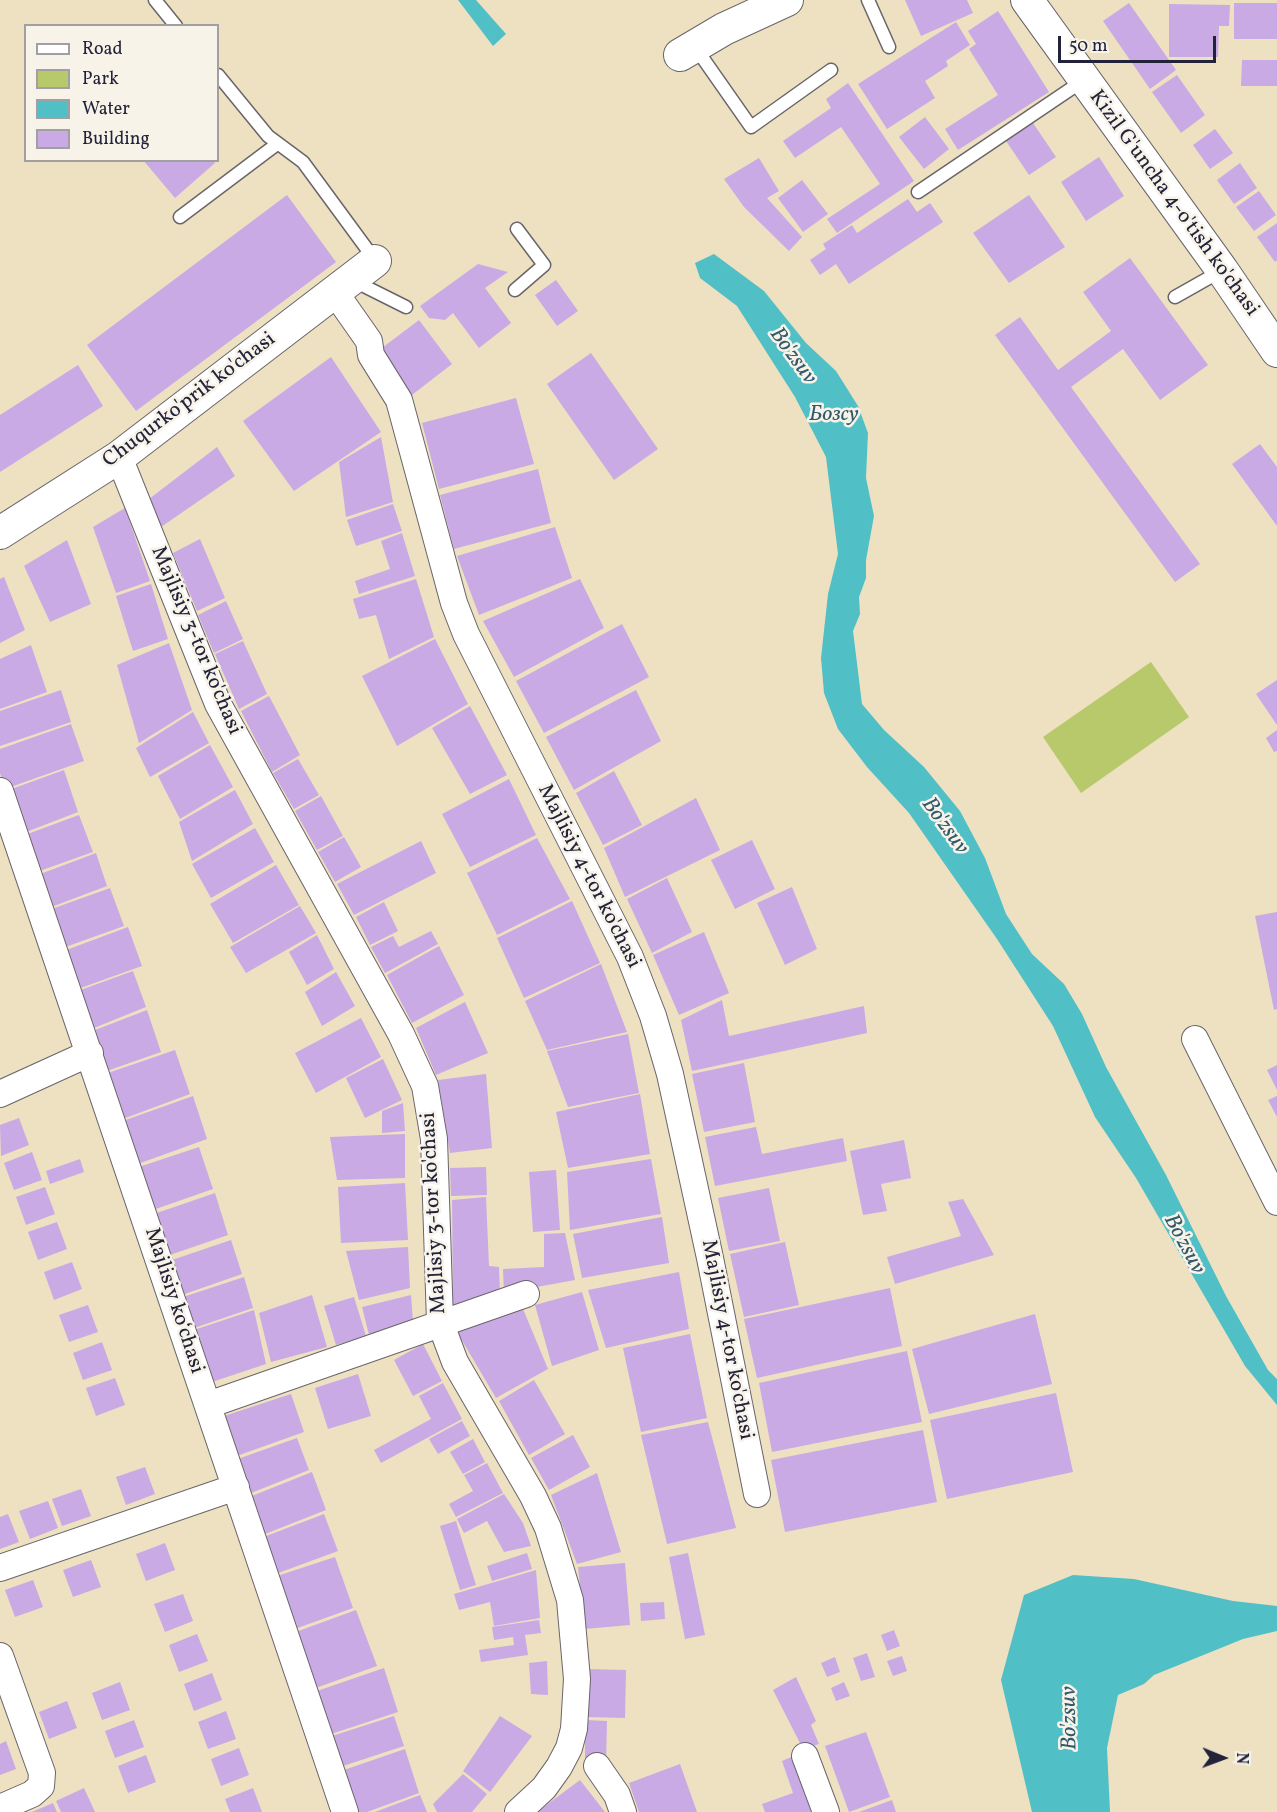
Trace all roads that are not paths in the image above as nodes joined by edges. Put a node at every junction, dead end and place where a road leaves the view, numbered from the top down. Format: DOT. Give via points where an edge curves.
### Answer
graph roads {
  1 [pos="155,0"];
  2 [pos="787,0"];
  3 [pos="868,0"];
  4 [pos="1027,0"];
  5 [pos="174,24"];
  6 [pos="889,47"];
  7 [pos="687,50"];
  8 [pos="831,70"];
  9 [pos="219,76"];
  10 [pos="1084,80"];
  11 [pos="277,144"];
  12 [pos="918,192"];
  13 [pos="180,217"];
  14 [pos="517,229"];
  15 [pos="375,261"];
  16 [pos="1222,270"];
  17 [pos="342,285"];
  18 [pos="515,290"];
  19 [pos="1175,297"];
  20 [pos="406,307"];
  21 [pos="1277,351"];
  22 [pos="119,457"];
  23 [pos="0,533"];
  24 [pos="0,790"];
  25 [pos="1195,1039"];
  26 [pos="90,1053"];
  27 [pos="0,1094"];
  28 [pos="1277,1202"];
  29 [pos="526,1294"];
  30 [pos="440,1322"];
  31 [pos="208,1405"];
  32 [pos="236,1487"];
  33 [pos="757,1494"];
  34 [pos="0,1568"];
  35 [pos="0,1656"];
  36 [pos="805,1756"];
  37 [pos="597,1766"];
  38 [pos="0,1808"];
  39 [pos="345,1812"];
  40 [pos="518,1812"];
  41 [pos="622,1812"];
  42 [pos="826,1812"];
  1 -- 5 [label="lane"];
  2 -- 7 [label="street"];
  3 -- 6 [label="lane"];
  4 -- 10 [label="street, Kizil G'uncha 4-o'tish ko'chasi"];
  7 -- 8 [label="lane" via="751,127"];
  9 -- 11 [label="lane"];
  10 -- 12 [label="lane"];
  10 -- 16 [label="street, Kizil G'uncha 4-o'tish ko'chasi"];
  11 -- 13 [label="lane"];
  11 -- 15 [label="lane" via="303,162"];
  14 -- 18 [label="lane" via="544,265"];
  15 -- 17 [label="street, Chuqurko'prik ko'chasi"];
  16 -- 19 [label="lane"];
  16 -- 21 [label="street, Kizil G'uncha 4-o'tish ko'chasi"];
  17 -- 20 [label="lane"];
  17 -- 22 [label="street, Chuqurko'prik ko'chasi"];
  17 -- 33 [label="street, Majlisiy 4-tor ko'chasi" via="369,341 371,356 399,400 454,603 466,634 630,957 653,1016 670,1074"];
  22 -- 23 [label="street, Chuqurko'prik ko'chasi"];
  22 -- 30 [label="street, Majlisiy 3-tor ko'chasi" via="218,705 401,1034 425,1086 434,1139"];
  24 -- 26 [label="street, Majlisiy koʻchasi"];
  25 -- 28 [label="street"];
  26 -- 27 [label="street"];
  26 -- 31 [label="street, Majlisiy koʻchasi"];
  29 -- 30 [label="street"];
  30 -- 31 [label="street"];
  30 -- 40 [label="street, Majlisiy 3-tor ko'chasi" via="455,1362 548,1528 570,1600 577,1679 574,1729 559,1767 544,1788"];
  31 -- 32 [label="street, Majlisiy koʻchasi"];
  32 -- 34 [label="street"];
  32 -- 39 [label="street, Majlisiy koʻchasi"];
  35 -- 38 [label="street" via="42,1773 42,1786"];
  36 -- 42 [label="street"];
  37 -- 41 [label="street" via="617,1795"];
}
